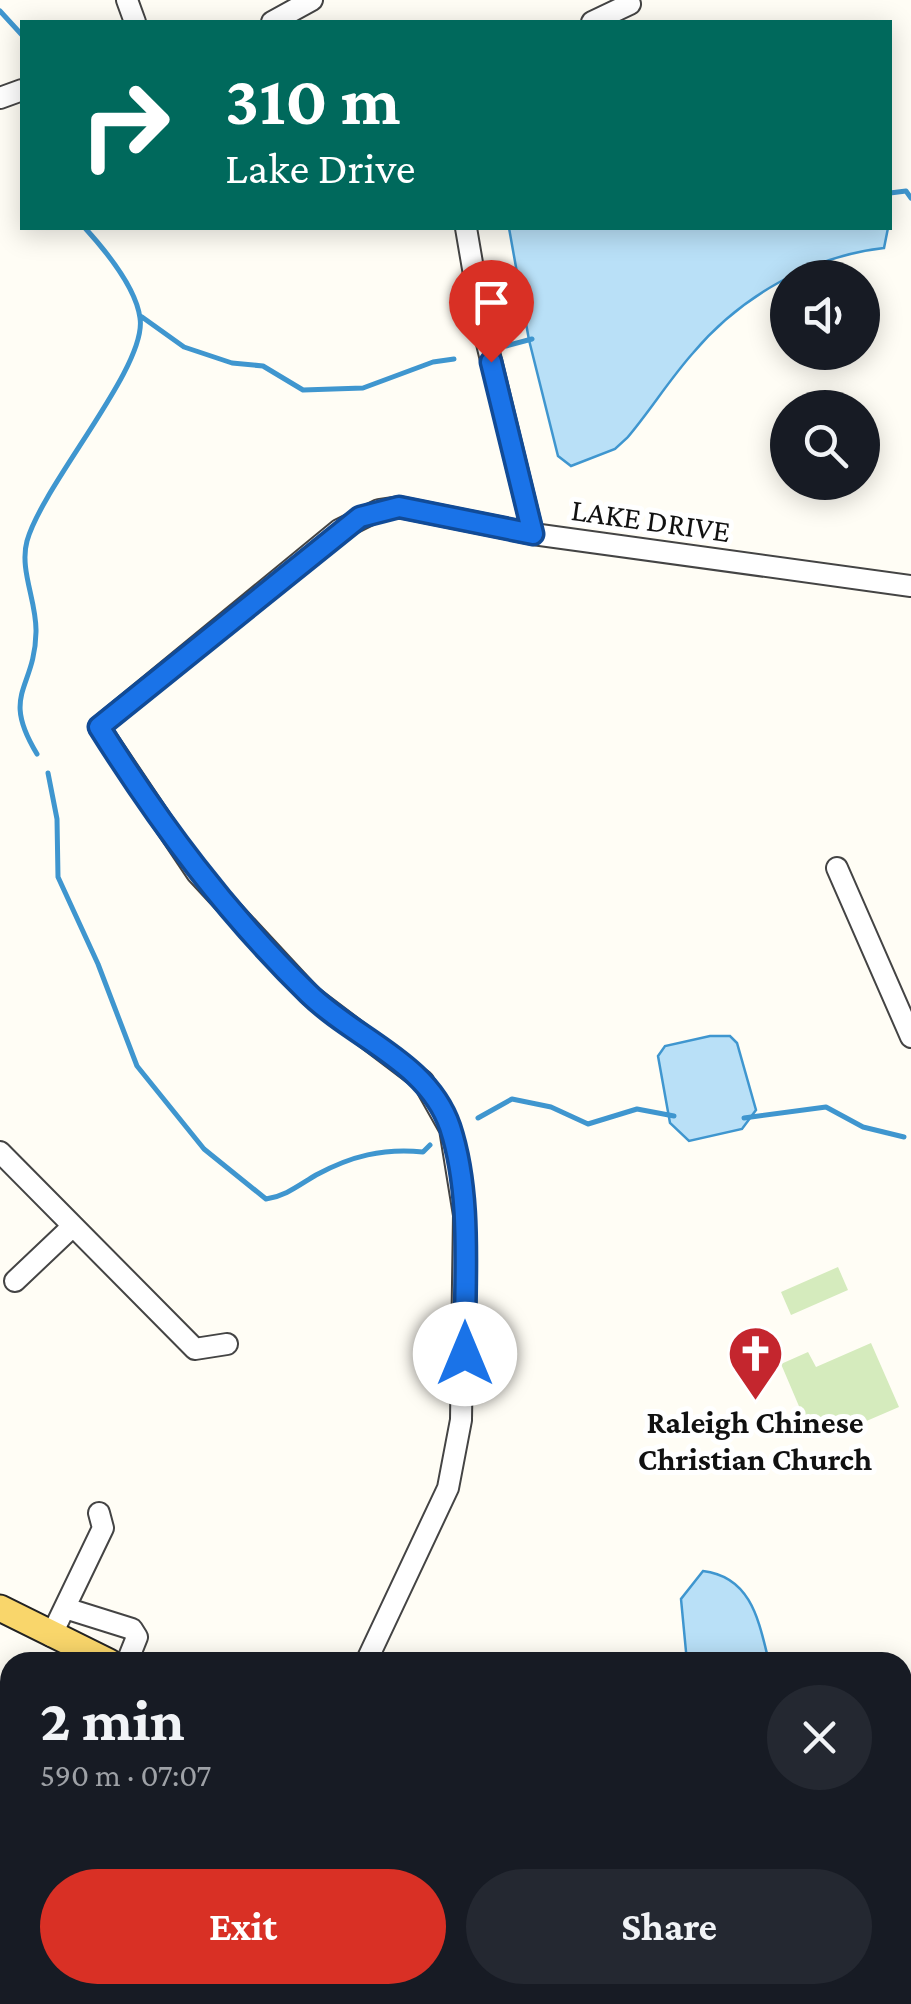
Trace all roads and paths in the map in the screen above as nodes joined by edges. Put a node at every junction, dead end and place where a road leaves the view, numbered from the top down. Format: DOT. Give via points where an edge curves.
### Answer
graph roads {
  1 [pos="312,0"];
  2 [pos="630,4"];
  3 [pos="276,20"];
  4 [pos="596,20"];
  5 [pos="466,230"];
  6 [pos="533,534"];
  7 [pos="911,586"];
  8 [pos="837,868"];
  9 [pos="911,1037"];
  10 [pos="0,1152"];
  11 [pos="73,1226"];
  12 [pos="15,1281"];
  13 [pos="227,1344"];
  14 [pos="99,1513"];
  15 [pos="0,1608"];
  16 [pos="64,1608"];
  17 [pos="50,1636"];
  18 [pos="86,1652"];
  19 [pos="131,1652"];
  20 [pos="371,1652"];
  1 -- 3 [label="street"];
  2 -- 4 [label="street"];
  5 -- 6 [label="street"];
  6 -- 7 [label="street, LAKE DRIVE"];
  6 -- 20 [label="street, LAKE DRIVE" via="399,507 360,517 99,727 197,872 312,996 423,1081 450,1128 464,1216 461,1420 448,1488"];
  8 -- 9 [label="street"];
  10 -- 11 [label="street"];
  11 -- 12 [label="street"];
  11 -- 13 [label="street" via="195,1348"];
  14 -- 16 [label="street" via="103,1528"];
  15 -- 17 [label="main road"];
  16 -- 17 [label="street"];
  16 -- 19 [label="street" via="132,1629 137,1637"];
  17 -- 18 [label="main road"];
}
